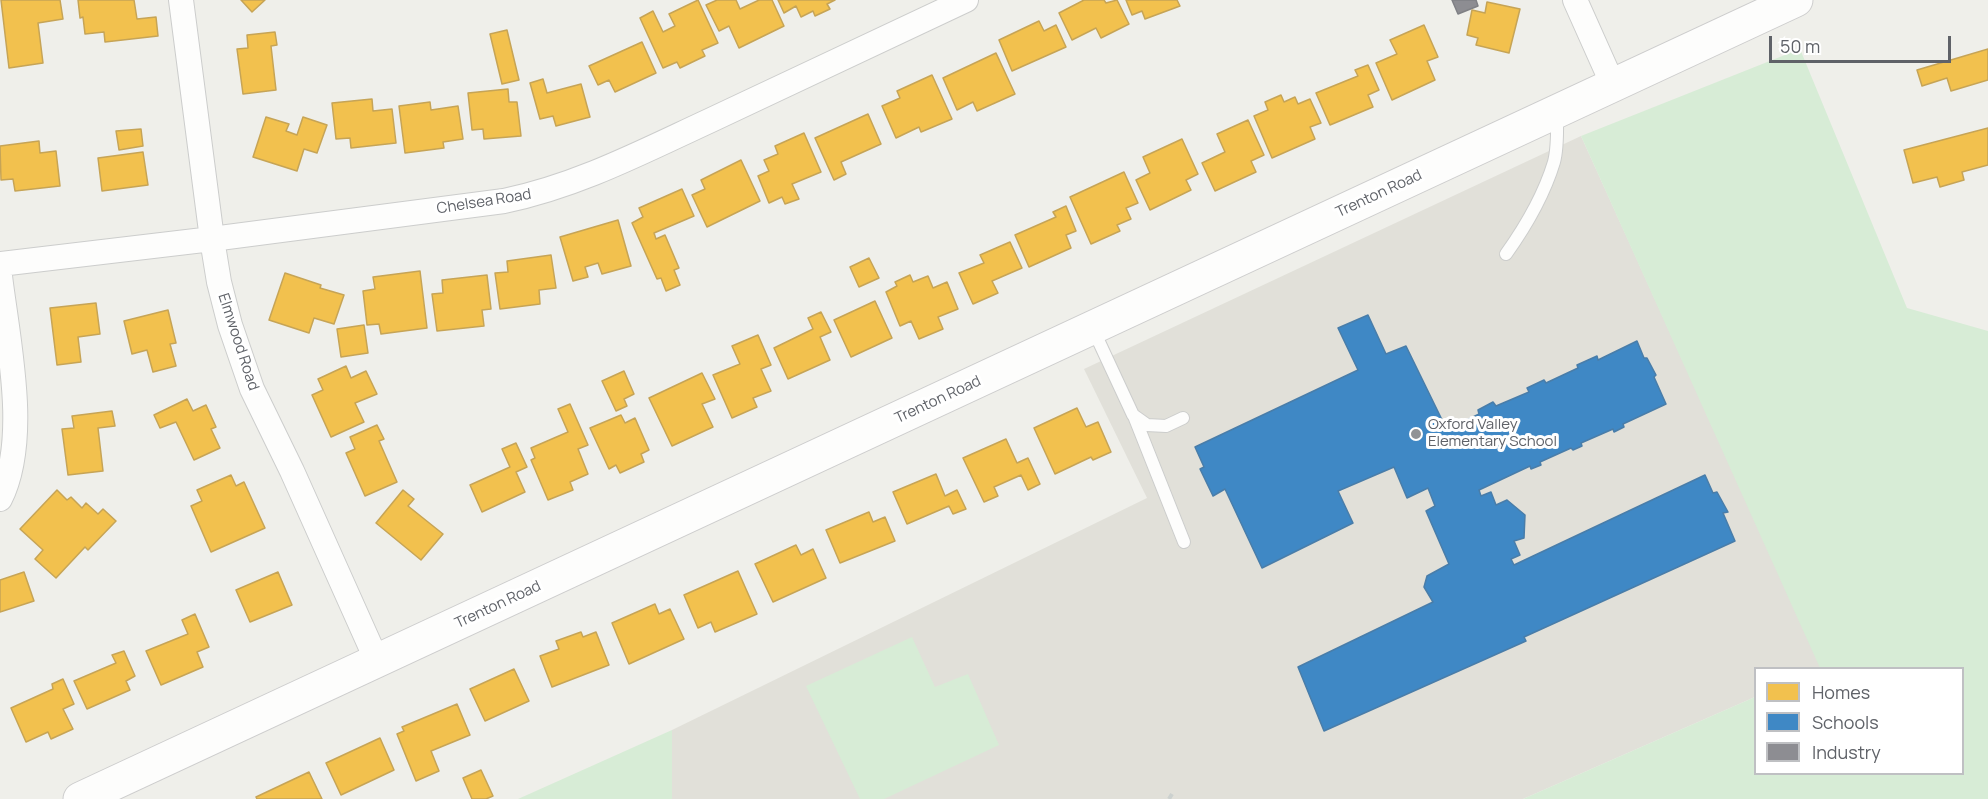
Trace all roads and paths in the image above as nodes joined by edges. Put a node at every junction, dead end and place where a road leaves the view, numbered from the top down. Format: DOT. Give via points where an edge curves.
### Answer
graph roads {
  1 [pos="181,0"];
  2 [pos="966,0"];
  3 [pos="1575,0"];
  4 [pos="1796,0"];
  5 [pos="1613,85"];
  6 [pos="1557,112"];
  7 [pos="212,240"];
  8 [pos="1506,254"];
  9 [pos="0,264"];
  10 [pos="0,276"];
  11 [pos="1093,328"];
  12 [pos="1133,415"];
  13 [pos="1183,417"];
  14 [pos="0,499"];
  15 [pos="1184,542"];
  16 [pos="377,661"];
  17 [pos="80,799"];
  1 -- 7 [label="street, Elmwood Road"];
  2 -- 7 [label="street, Chelsea Road" via="641,154 533,195"];
  3 -- 5 [label="street"];
  4 -- 5 [label="main road, Trenton Road"];
  5 -- 6 [label="main road, Trenton Road"];
  6 -- 8 [label="lane" via="1554,161 1526,226"];
  6 -- 11 [label="main road, Trenton Road"];
  7 -- 9 [label="street, Chelsea Road"];
  7 -- 16 [label="street, Elmwood Road" via="230,325 252,389"];
  10 -- 14 [label="street" via="15,450"];
  11 -- 12 [label="lane"];
  11 -- 16 [label="main road, Trenton Road"];
  12 -- 13 [label="lane" via="1148,425 1166,426"];
  12 -- 15 [label="lane"];
  16 -- 17 [label="main road, Trenton Road"];
}
